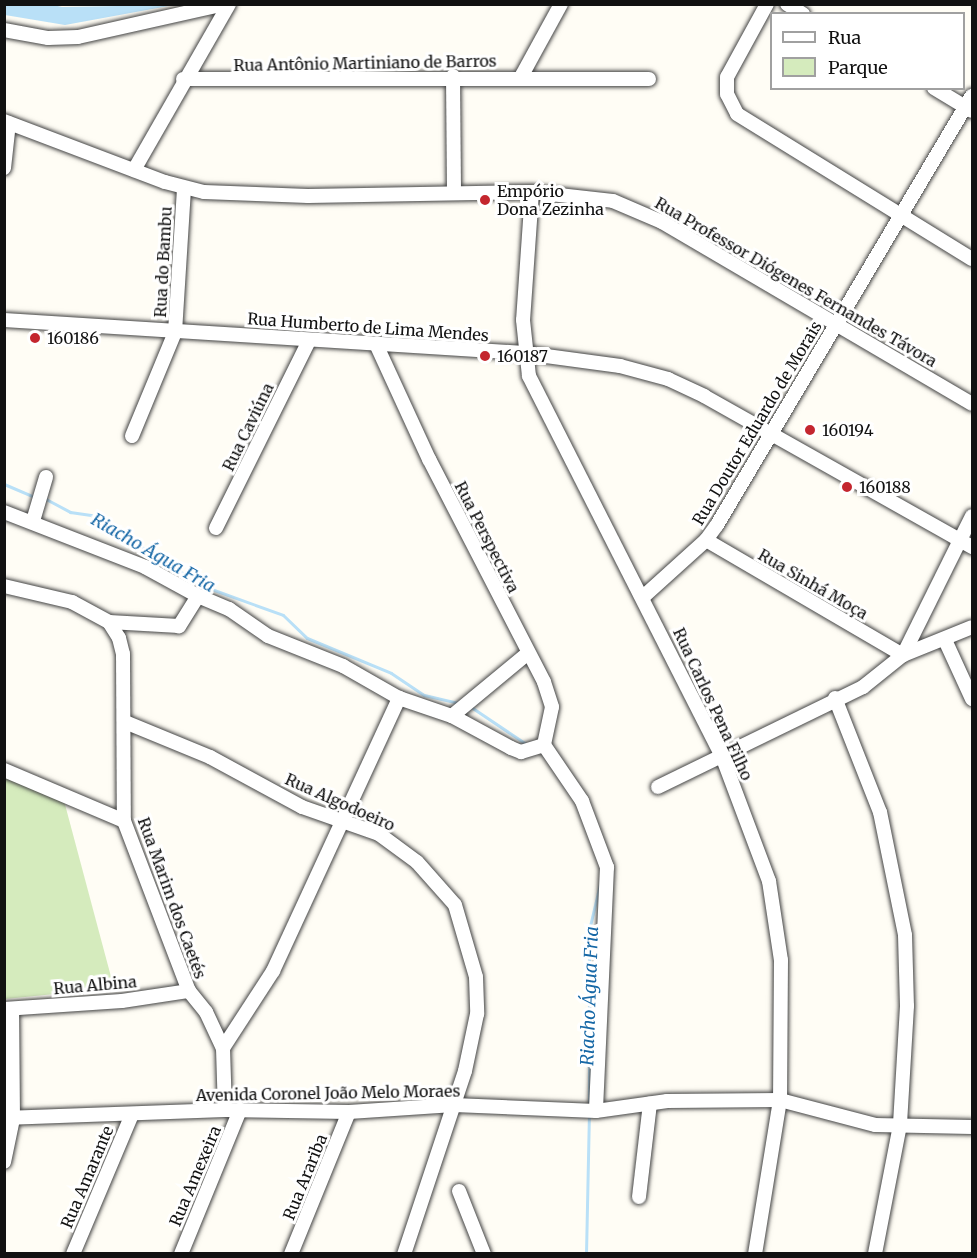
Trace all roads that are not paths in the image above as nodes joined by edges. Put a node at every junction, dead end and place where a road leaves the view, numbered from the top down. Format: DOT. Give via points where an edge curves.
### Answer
graph roads {
  1 [pos="227,4"];
  2 [pos="561,4"];
  3 [pos="767,4"];
  4 [pos="787,4"];
  5 [pos="800,12"];
  6 [pos="4,30"];
  7 [pos="453,76"];
  8 [pos="521,77"];
  9 [pos="649,78"];
  10 [pos="183,80"];
  11 [pos="938,90"];
  12 [pos="970,105"];
  13 [pos="7,122"];
  14 [pos="4,168"];
  15 [pos="135,170"];
  16 [pos="183,188"];
  17 [pos="532,192"];
  18 [pos="454,193"];
  19 [pos="900,216"];
  20 [pos="972,259"];
  21 [pos="4,321"];
  22 [pos="836,323"];
  23 [pos="175,332"];
  24 [pos="309,341"];
  25 [pos="376,344"];
  26 [pos="524,353"];
  27 [pos="972,404"];
  28 [pos="772,433"];
  29 [pos="132,436"];
  30 [pos="46,477"];
  31 [pos="4,512"];
  32 [pos="972,516"];
  33 [pos="33,521"];
  34 [pos="216,528"];
  35 [pos="706,540"];
  36 [pos="967,543"];
  37 [pos="4,585"];
  38 [pos="198,596"];
  39 [pos="643,597"];
  40 [pos="109,622"];
  41 [pos="972,627"];
  42 [pos="945,640"];
  43 [pos="527,654"];
  44 [pos="903,655"];
  45 [pos="399,698"];
  46 [pos="835,698"];
  47 [pos="972,699"];
  48 [pos="454,714"];
  49 [pos="125,722"];
  50 [pos="540,748"];
  51 [pos="722,756"];
  52 [pos="4,770"];
  53 [pos="658,787"];
  54 [pos="124,821"];
  55 [pos="339,822"];
  56 [pos="189,991"];
  57 [pos="8,1009"];
  58 [pos="223,1048"];
  59 [pos="780,1100"];
  60 [pos="650,1104"];
  61 [pos="454,1106"];
  62 [pos="225,1110"];
  63 [pos="240,1110"];
  64 [pos="596,1111"];
  65 [pos="349,1112"];
  66 [pos="132,1114"];
  67 [pos="9,1118"];
  68 [pos="900,1125"];
  69 [pos="972,1126"];
  70 [pos="4,1162"];
  71 [pos="459,1191"];
  72 [pos="639,1197"];
  73 [pos="73,1254"];
  74 [pos="181,1254"];
  75 [pos="291,1254"];
  76 [pos="404,1254"];
  77 [pos="484,1254"];
  78 [pos="755,1254"];
  79 [pos="875,1254"];
  1 -- 6 [label="street" via="78,37 48,38"];
  1 -- 10 [label="street"];
  2 -- 8 [label="street"];
  3 -- 19 [label="street" via="727,77 733,108 750,125"];
  4 -- 5 [label="street"];
  7 -- 8 [label="street, Rua Antônio Martiniano de Barros"];
  7 -- 10 [label="street, Rua Antônio Martiniano de Barros"];
  7 -- 18 [label="street"];
  8 -- 9 [label="street, Rua Antônio Martiniano de Barros"];
  10 -- 15 [label="street"];
  11 -- 12 [label="street"];
  12 -- 19 [label="street, Rua Doutor Eduardo de Morais"];
  13 -- 14 [label="street"];
  13 -- 15 [label="street, Rua Professor Diógenes Fernandes Távora"];
  15 -- 16 [label="street, Rua Professor Diógenes Fernandes Távora"];
  16 -- 18 [label="street, Rua Professor Diógenes Fernandes Távora" via="258,196"];
  16 -- 23 [label="street, Rua do Bambu"];
  17 -- 18 [label="street, Rua Professor Diógenes Fernandes Távora"];
  17 -- 22 [label="street, Rua Professor Diógenes Fernandes Távora" via="589,196 638,210"];
  17 -- 26 [label="street, Rua Carlos Pena Filho"];
  19 -- 20 [label="street"];
  19 -- 22 [label="street, Rua Doutor Eduardo de Morais"];
  21 -- 23 [label="street, Rua Humberto de Lima Mendes"];
  22 -- 27 [label="street, Rua Professor Diógenes Fernandes Távora"];
  22 -- 28 [label="street, Rua Doutor Eduardo de Morais"];
  23 -- 24 [label="street, Rua Humberto de Lima Mendes"];
  23 -- 29 [label="street, Rua do Bambu"];
  24 -- 25 [label="street, Rua Humberto de Lima Mendes"];
  24 -- 34 [label="street, Rua Caviúna"];
  25 -- 26 [label="street, Rua Humberto de Lima Mendes"];
  25 -- 43 [label="street, Rua Perspectiva"];
  26 -- 28 [label="street, Rua Humberto de Lima Mendes" via="620,366 668,379"];
  26 -- 39 [label="street, Rua Carlos Pena Filho" via="529,376 544,409 599,521"];
  28 -- 35 [label="street, Rua Doutor Eduardo de Morais"];
  28 -- 36 [label="street, Rua Humberto de Lima Mendes"];
  30 -- 33 [label="street"];
  31 -- 33 [label="street"];
  32 -- 36 [label="street"];
  33 -- 38 [label="street" via="145,567"];
  35 -- 39 [label="street, Rua Doutor Eduardo de Morais"];
  35 -- 44 [label="street, Rua Sinhá Moça"];
  36 -- 44 [label="street"];
  37 -- 40 [label="street" via="72,602"];
  38 -- 40 [label="street" via="178,626"];
  38 -- 45 [label="street" via="229,609 268,636 343,666"];
  39 -- 51 [label="street, Rua Carlos Pena Filho"];
  40 -- 49 [label="street, Rua Marim dos Caetés" via="123,654"];
  41 -- 42 [label="street"];
  42 -- 44 [label="street"];
  42 -- 47 [label="street"];
  43 -- 48 [label="street"];
  43 -- 50 [label="street, Rua Perspectiva" via="544,682 552,707"];
  44 -- 46 [label="street" via="878,679"];
  45 -- 48 [label="street"];
  45 -- 55 [label="street"];
  46 -- 51 [label="street"];
  46 -- 68 [label="street" via="880,812 905,934 907,1006"];
  48 -- 50 [label="street" via="521,752"];
  49 -- 54 [label="street, Rua Marim dos Caetés"];
  49 -- 55 [label="street, Rua Algodoeiro" via="210,757 302,807"];
  50 -- 64 [label="street" via="582,801 607,867"];
  51 -- 53 [label="street"];
  51 -- 59 [label="street, Rua Carlos Pena Filho" via="770,881 781,960"];
  52 -- 54 [label="street"];
  54 -- 56 [label="street, Rua Marim dos Caetés"];
  55 -- 58 [label="street" via="273,971"];
  55 -- 61 [label="street, Rua Algodoeiro" via="379,834 401,848 455,905 463,922 476,977 477,1014"];
  56 -- 57 [label="street, Rua Albina" via="122,1001"];
  56 -- 58 [label="street, Rua Marim dos Caetés" via="206,1012"];
  57 -- 67 [label="street"];
  58 -- 62 [label="street, Rua Marim dos Caetés"];
  59 -- 60 [label="street, Avenida Coronel João Melo Moraes"];
  59 -- 68 [label="street, Avenida Coronel João Melo Moraes" via="860,1122"];
  59 -- 78 [label="street, Rua Carlos Pena Filho"];
  60 -- 64 [label="street, Avenida Coronel João Melo Moraes"];
  60 -- 72 [label="street"];
  61 -- 64 [label="street, Avenida Coronel João Melo Moraes"];
  61 -- 65 [label="street, Avenida Coronel João Melo Moraes"];
  61 -- 76 [label="street, Rua Algodoeiro" via="436,1149"];
  62 -- 63 [label="street, Avenida Coronel João Melo Moraes"];
  62 -- 66 [label="street, Avenida Coronel João Melo Moraes"];
  63 -- 65 [label="street, Avenida Coronel João Melo Moraes"];
  63 -- 74 [label="street, Rua Amexeira"];
  65 -- 75 [label="street, Rua Arariba"];
  66 -- 67 [label="street, Avenida Coronel João Melo Moraes"];
  66 -- 73 [label="street, Rua Amarante"];
  67 -- 70 [label="street"];
  68 -- 69 [label="street, Avenida Coronel João Melo Moraes"];
  68 -- 79 [label="street"];
  71 -- 77 [label="street"];
}
